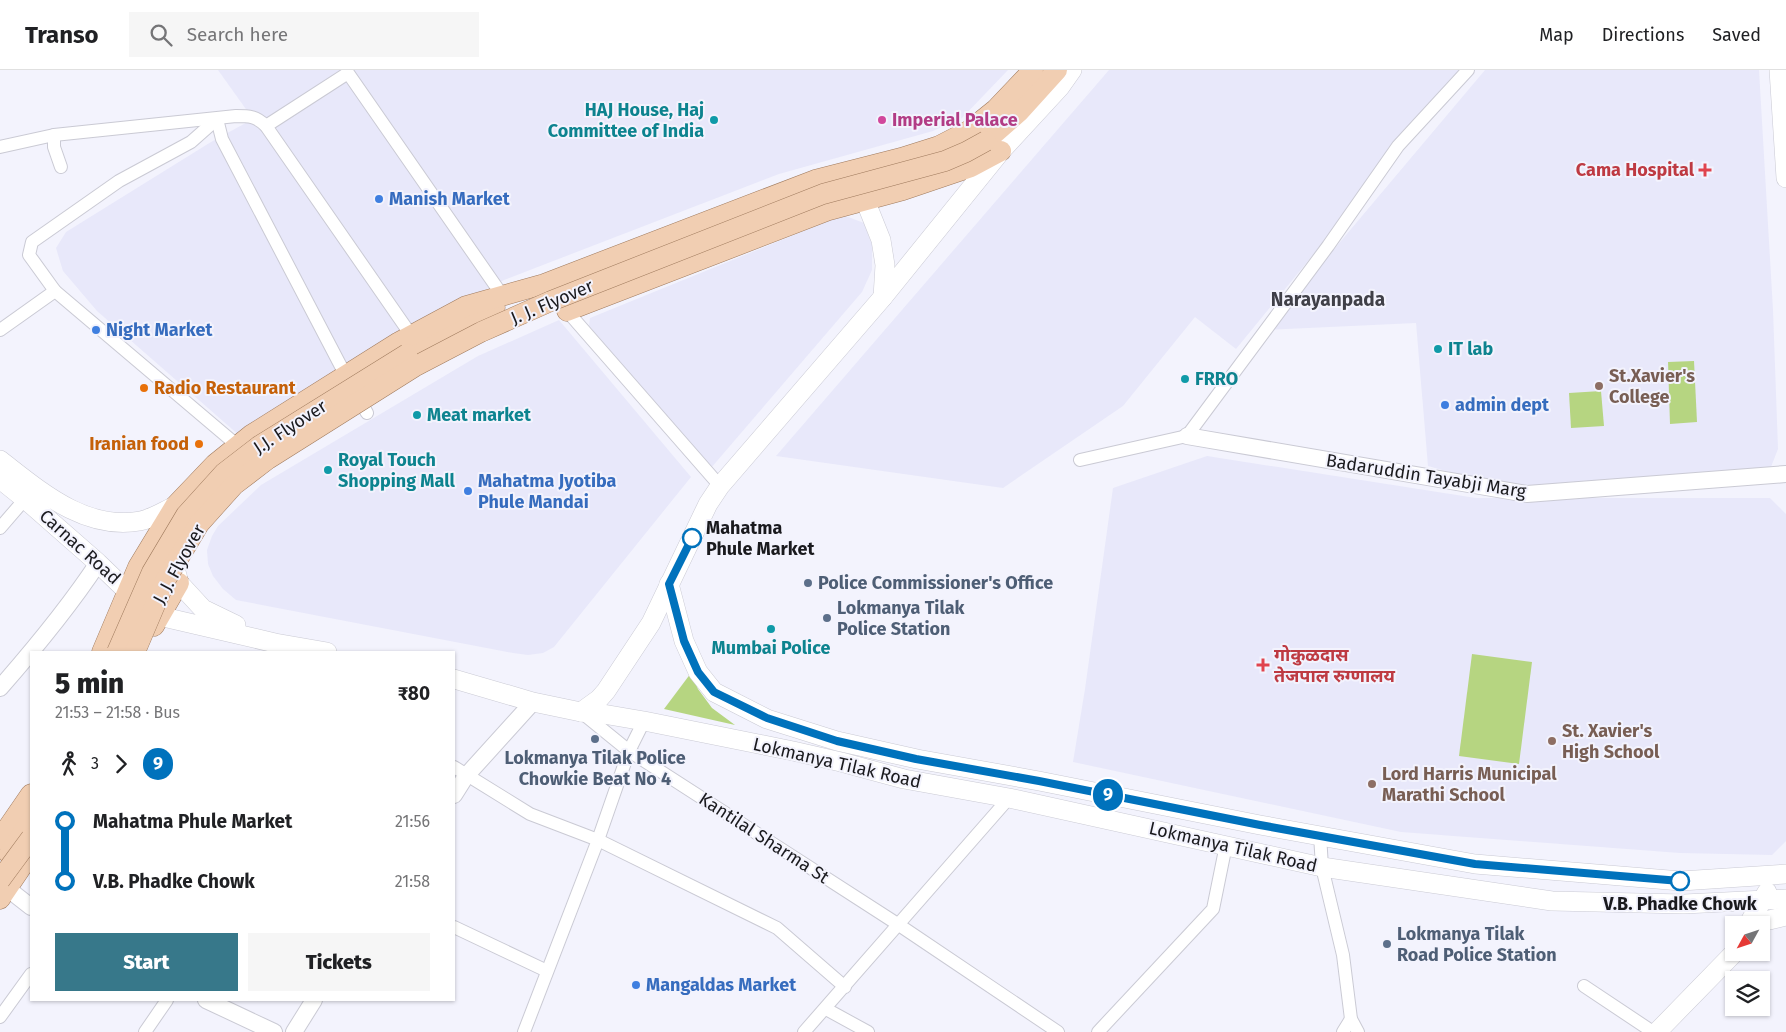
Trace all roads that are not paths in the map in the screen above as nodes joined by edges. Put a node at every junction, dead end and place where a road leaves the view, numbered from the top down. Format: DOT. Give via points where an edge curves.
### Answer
graph roads {
  1 [pos="1033,70"];
  2 [pos="1058,70"];
  3 [pos="1072,70"];
  4 [pos="1468,70"];
  5 [pos="1779,70"];
  6 [pos="217,119"];
  7 [pos="266,126"];
  8 [pos="54,135"];
  9 [pos="994,146"];
  10 [pos="0,147"];
  11 [pos="61,167"];
  12 [pos="1786,178"];
  13 [pos="815,180"];
  14 [pos="865,200"];
  15 [pos="55,291"];
  16 [pos="510,296"];
  17 [pos="883,297"];
  18 [pos="567,311"];
  19 [pos="0,330"];
  20 [pos="411,335"];
  21 [pos="346,376"];
  22 [pos="367,413"];
  23 [pos="1188,436"];
  24 [pos="238,446"];
  25 [pos="0,460"];
  26 [pos="1080,460"];
  27 [pos="1786,474"];
  28 [pos="0,479"];
  29 [pos="720,486"];
  30 [pos="26,498"];
  31 [pos="175,506"];
  32 [pos="0,528"];
  33 [pos="98,563"];
  34 [pos="179,583"];
  35 [pos="669,584"];
  36 [pos="128,592"];
  37 [pos="158,616"];
  38 [pos="272,648"];
  39 [pos="32,651"];
  40 [pos="102,651"];
  41 [pos="117,651"];
  42 [pos="135,651"];
  43 [pos="141,651"];
  44 [pos="313,651"];
  45 [pos="30,653"];
  46 [pos="455,679"];
  47 [pos="0,688"];
  48 [pos="532,702"];
  49 [pos="581,712"];
  50 [pos="644,721"];
  51 [pos="629,751"];
  52 [pos="460,771"];
  53 [pos="455,791"];
  54 [pos="30,795"];
  55 [pos="1009,798"];
  56 [pos="30,821"];
  57 [pos="1320,835"];
  58 [pos="0,839"];
  59 [pos="30,840"];
  60 [pos="598,840"];
  61 [pos="1226,845"];
  62 [pos="30,854"];
  63 [pos="0,866"];
  64 [pos="1322,868"];
  65 [pos="0,870"];
  66 [pos="1784,873"];
  67 [pos="3,889"];
  68 [pos="1786,899"];
  69 [pos="1762,900"];
  70 [pos="30,906"];
  71 [pos="1753,916"];
  72 [pos="1786,916"];
  73 [pos="1770,920"];
  74 [pos="899,925"];
  75 [pos="455,928"];
  76 [pos="1726,961"];
  77 [pos="547,971"];
  78 [pos="30,975"];
  79 [pos="1584,986"];
  80 [pos="845,987"];
  81 [pos="166,1001"];
  82 [pos="208,1001"];
  83 [pos="313,1001"];
  84 [pos="826,1009"];
  85 [pos="0,1017"];
  86 [pos="1351,1019"];
  87 [pos="145,1032"];
  88 [pos="274,1032"];
  89 [pos="294,1032"];
  90 [pos="524,1032"];
  91 [pos="804,1032"];
  92 [pos="868,1032"];
  93 [pos="1058,1032"];
  94 [pos="1098,1032"];
  95 [pos="1342,1032"];
  96 [pos="1358,1032"];
  97 [pos="1655,1032"];
  1 -- 13 [label="main road" via="996,108 956,139 901,158"];
  2 -- 9 [label="main road, J. J. Flyover" via="1019,112"];
  3 -- 9 [label="main road" via="1060,87"];
  4 -- 23 [label="street" via="1398,146"];
  5 -- 12 [label="main road"];
  6 -- 7 [label="street" via="251,116"];
  6 -- 8 [label="street"];
  6 -- 15 [label="street" via="191,142 120,182 32,242 29,254"];
  6 -- 21 [label="street" via="222,140"];
  7 -- 16 [label="street" via="348,73"];
  7 -- 20 [label="street"];
  8 -- 10 [label="street"];
  8 -- 11 [label="street" via="54,147"];
  9 -- 14 [label="main road" via="972,167"];
  9 -- 17 [label="main road"];
  9 -- 42 [label="main road, J. J. Flyover, bridge" via="823,194 560,297 480,332 414,367 268,459 234,485 198,524 166,579"];
  13 -- 14 [label="main road" via="846,184"];
  13 -- 16 [label="main road"];
  14 -- 17 [label="main road" via="881,240 885,265"];
  14 -- 18 [label="main road" via="829,210"];
  15 -- 19 [label="street"];
  15 -- 24 [label="street"];
  16 -- 20 [label="main road" via="466,306"];
  16 -- 41 [label="main road, J.J. Flyover, bridge" via="407,354 259,446 224,474 186,515 152,572"];
  17 -- 29 [label="main road"];
  18 -- 29 [label="street"];
  20 -- 21 [label="main road"];
  21 -- 22 [label="street"];
  21 -- 24 [label="main road"];
  23 -- 26 [label="street"];
  23 -- 27 [label="street, Badaruddin Tayabji Marg" via="1527,494"];
  24 -- 31 [label="main road" via="214,464"];
  25 -- 31 [label="main road, Carnac Road" via="71,510 108,523 141,521"];
  28 -- 30 [label="main road, Carnac Road"];
  29 -- 35 [label="main road"];
  30 -- 32 [label="street"];
  30 -- 33 [label="main road, Carnac Road"];
  31 -- 34 [label="main road" via="168,541"];
  31 -- 36 [label="main road" via="138,567"];
  33 -- 36 [label="main road, Carnac Road"];
  33 -- 39 [label="street"];
  34 -- 37 [label="main road"];
  34 -- 38 [label="main road" via="203,609"];
  35 -- 49 [label="main road" via="651,623 606,691"];
  35 -- 57 [label="main road, Lokmanya Tilak Road" via="684,641 698,672 714,692 767,718 837,741 916,759"];
  36 -- 37 [label="main road, Carnac Road" via="146,603"];
  36 -- 40 [label="main road"];
  37 -- 38 [label="main road"];
  37 -- 43 [label="main road"];
  38 -- 44 [label="main road"];
  45 -- 47 [label="street"];
  46 -- 48 [label="main road, Lokmanya Tilak Road"];
  48 -- 49 [label="main road, Lokmanya Tilak Road"];
  48 -- 52 [label="street"];
  49 -- 50 [label="main road, Lokmanya Tilak Road"];
  49 -- 51 [label="street, Kantilal Sharma St"];
  50 -- 51 [label="street"];
  50 -- 55 [label="main road, Lokmanya Tilak Road" via="821,757 904,779"];
  51 -- 60 [label="street"];
  51 -- 74 [label="street, Kantilal Sharma St"];
  52 -- 53 [label="street"];
  52 -- 60 [label="street" via="530,814"];
  54 -- 58 [label="main road"];
  55 -- 61 [label="main road, Lokmanya Tilak Road"];
  55 -- 74 [label="street"];
  56 -- 63 [label="main road"];
  57 -- 64 [label="street"];
  57 -- 66 [label="main road, Lokmanya Tilak Road" via="1475,864 1680,881"];
  59 -- 67 [label="main road, bridge"];
  60 -- 77 [label="street"];
  60 -- 80 [label="street" via="778,928"];
  61 -- 64 [label="main road, Lokmanya Tilak Road"];
  61 -- 94 [label="street" via="1212,909"];
  62 -- 67 [label="main road"];
  64 -- 69 [label="main road, Lokmanya Tilak Road" via="1552,902 1684,904"];
  64 -- 86 [label="street" via="1343,955"];
  65 -- 67 [label="street"];
  66 -- 69 [label="main road"];
  67 -- 70 [label="street"];
  68 -- 69 [label="main road, Lokmanya Tilak Road"];
  69 -- 71 [label="main road"];
  72 -- 73 [label="main road"];
  74 -- 80 [label="street"];
  74 -- 93 [label="street, Kantilal Sharma St"];
  75 -- 77 [label="street"];
  76 -- 97 [label="main road"];
  77 -- 90 [label="street"];
  78 -- 85 [label="street"];
  79 -- 97 [label="street"];
  80 -- 84 [label="street"];
  81 -- 87 [label="street"];
  82 -- 88 [label="street"];
  83 -- 89 [label="street"];
  84 -- 91 [label="street"];
  84 -- 92 [label="street"];
  86 -- 95 [label="street"];
  86 -- 96 [label="street"];
}
